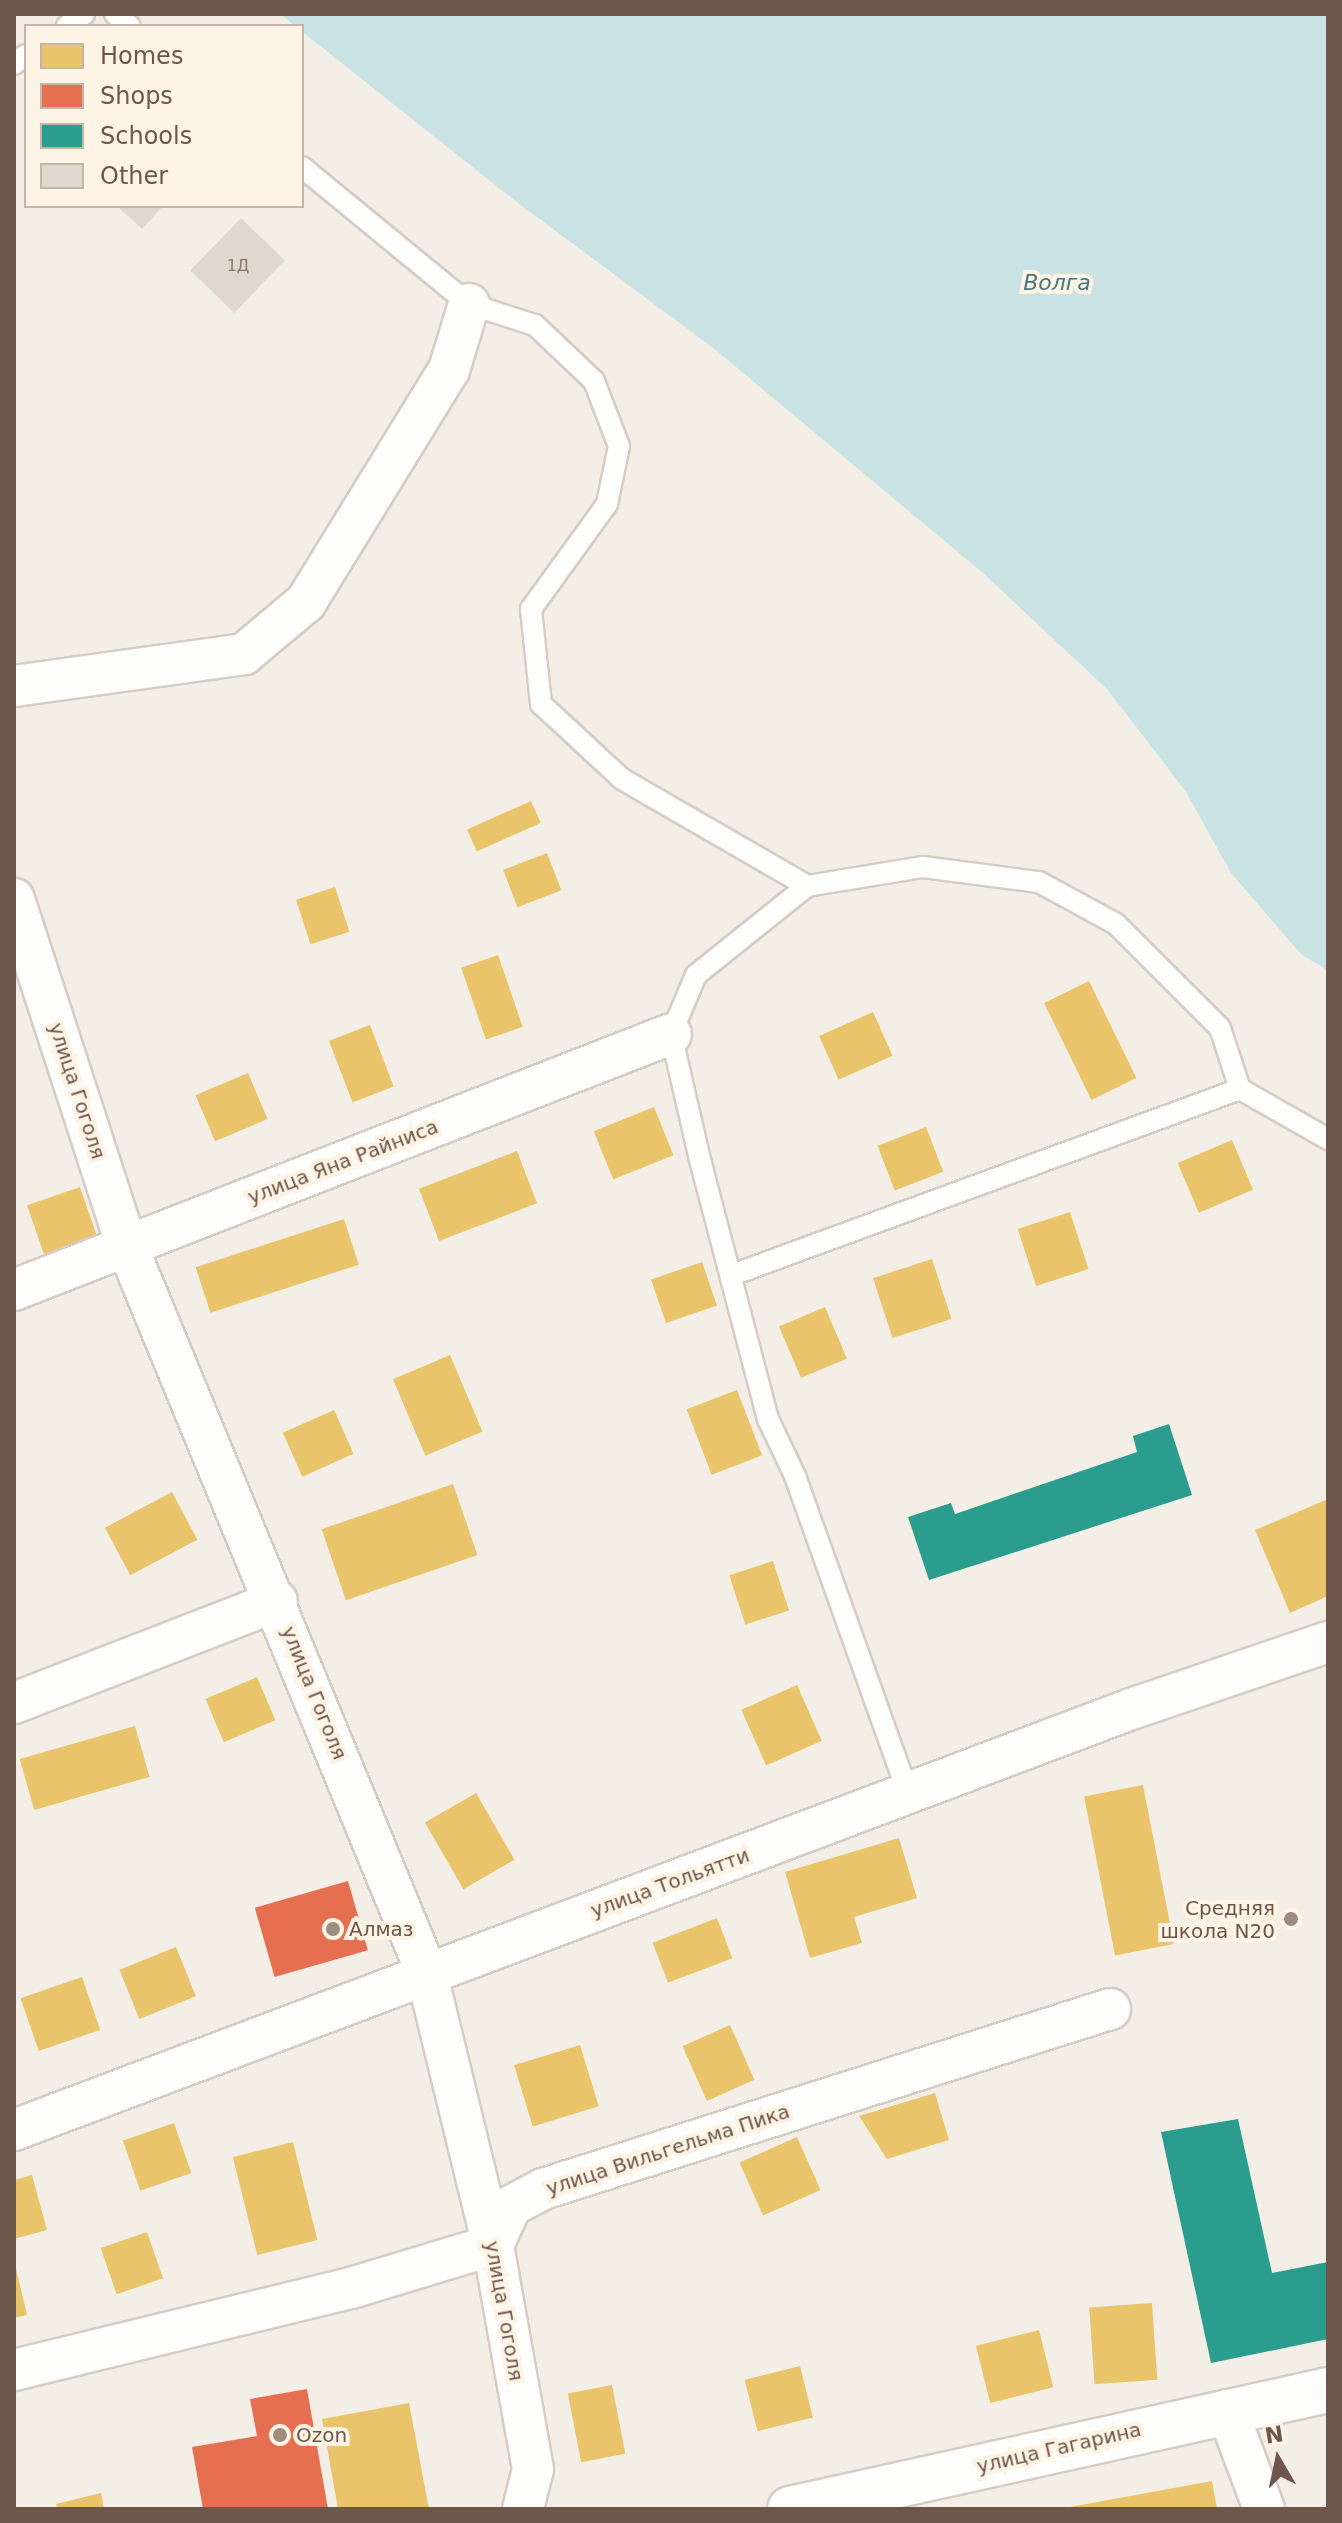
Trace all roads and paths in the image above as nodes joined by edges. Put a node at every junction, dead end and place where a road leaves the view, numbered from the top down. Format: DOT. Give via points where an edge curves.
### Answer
graph roads {
  1 [pos="304,169"];
  2 [pos="469,304"];
  3 [pos="14,686"];
  4 [pos="807,886"];
  5 [pos="14,899"];
  6 [pos="671,1034"];
  7 [pos="1240,1089"];
  8 [pos="1328,1139"];
  9 [pos="127,1246"];
  10 [pos="732,1275"];
  11 [pos="14,1290"];
  12 [pos="277,1601"];
  13 [pos="1328,1642"];
  14 [pos="14,1703"];
  15 [pos="909,1796"];
  16 [pos="426,1971"];
  17 [pos="1110,2009"];
  18 [pos="14,2130"];
  19 [pos="493,2245"];
  20 [pos="14,2370"];
  21 [pos="1328,2390"];
  22 [pos="1227,2410"];
  23 [pos="523,2509"];
  24 [pos="790,2509"];
  25 [pos="1264,2509"];
  1 -- 2 [label="lane"];
  2 -- 3 [label="street" via="449,370 306,602 244,654"];
  2 -- 4 [label="lane" via="535,325 594,381 619,446 607,504 531,609 541,704 622,779"];
  4 -- 6 [label="lane" via="696,975"];
  4 -- 7 [label="lane" via="923,867 1039,882 1116,924 1220,1028"];
  5 -- 9 [label="street, улица Гоголя"];
  6 -- 9 [label="street, улица Яна Райниса"];
  6 -- 10 [label="lane"];
  7 -- 8 [label="lane"];
  7 -- 10 [label="lane"];
  9 -- 11 [label="street, улица Яна Райниса"];
  9 -- 12 [label="street, улица Гоголя"];
  10 -- 15 [label="lane" via="768,1419 796,1478"];
  12 -- 14 [label="street"];
  12 -- 16 [label="street, улица Гоголя"];
  13 -- 15 [label="street, улица Тольятти" via="1134,1708"];
  15 -- 16 [label="street, улица Тольятти"];
  16 -- 18 [label="street, улица Тольятти"];
  16 -- 19 [label="street, улица Гоголя"];
  17 -- 19 [label="street, улица Вильгельма Пика" via="543,2189 511,2206"];
  19 -- 20 [label="street" via="351,2288"];
  19 -- 23 [label="street, улица Гоголя" via="533,2469"];
  21 -- 22 [label="street, улица Гагарина"];
  22 -- 24 [label="street, улица Гагарина"];
  22 -- 25 [label="street"];
}
